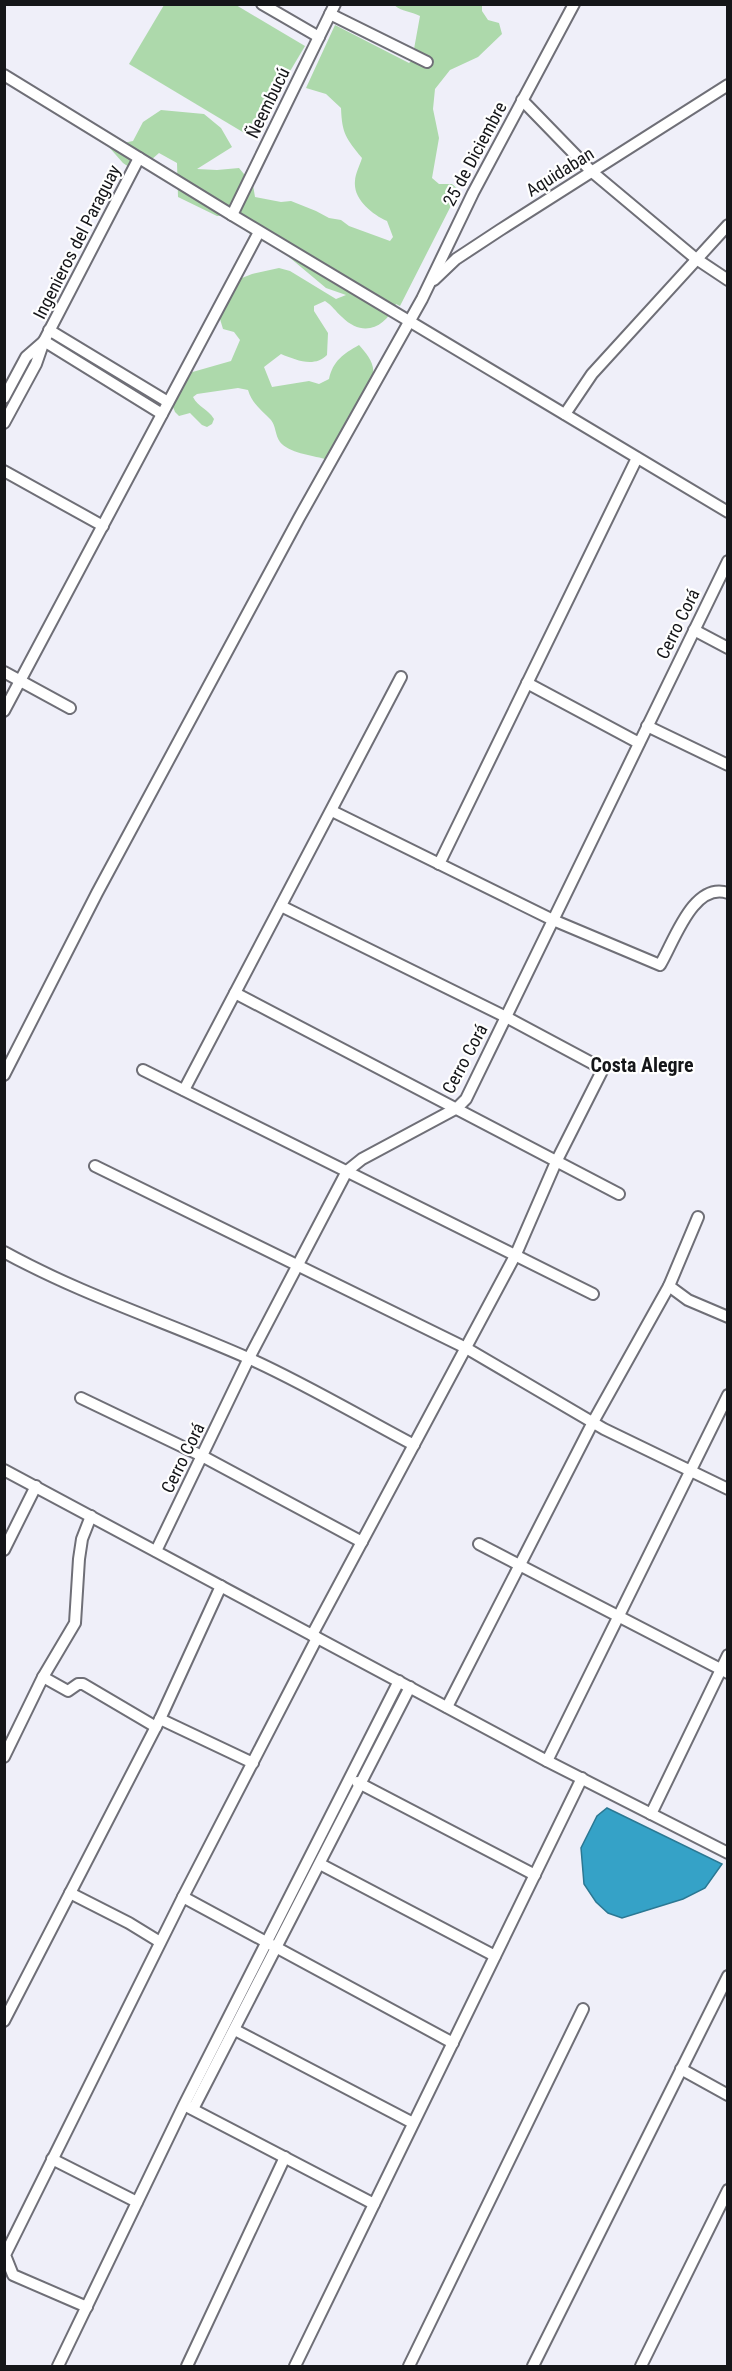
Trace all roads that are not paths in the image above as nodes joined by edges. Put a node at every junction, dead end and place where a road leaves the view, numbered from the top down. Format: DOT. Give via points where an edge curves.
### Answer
graph roads {
  1 [pos="262,4"];
  2 [pos="574,4"];
  3 [pos="332,9"];
  4 [pos="319,37"];
  5 [pos="427,62"];
  6 [pos="4,75"];
  7 [pos="728,85"];
  8 [pos="522,100"];
  9 [pos="139,158"];
  10 [pos="591,171"];
  11 [pos="232,215"];
  12 [pos="728,225"];
  13 [pos="259,232"];
  14 [pos="695,258"];
  15 [pos="728,280"];
  16 [pos="422,299"];
  17 [pos="410,321"];
  18 [pos="47,335"];
  19 [pos="4,398"];
  20 [pos="168,402"];
  21 [pos="162,414"];
  22 [pos="565,414"];
  23 [pos="4,423"];
  24 [pos="637,458"];
  25 [pos="4,471"];
  26 [pos="728,512"];
  27 [pos="103,526"];
  28 [pos="728,561"];
  29 [pos="694,630"];
  30 [pos="728,648"];
  31 [pos="4,672"];
  32 [pos="401,677"];
  33 [pos="21,681"];
  34 [pos="527,682"];
  35 [pos="70,708"];
  36 [pos="4,711"];
  37 [pos="647,726"];
  38 [pos="639,743"];
  39 [pos="728,765"];
  40 [pos="332,811"];
  41 [pos="439,864"];
  42 [pos="728,893"];
  43 [pos="281,906"];
  44 [pos="553,920"];
  45 [pos="236,993"];
  46 [pos="506,1017"];
  47 [pos="143,1070"];
  48 [pos="4,1075"];
  49 [pos="184,1090"];
  50 [pos="457,1108"];
  51 [pos="556,1162"];
  52 [pos="95,1166"];
  53 [pos="347,1171"];
  54 [pos="619,1194"];
  55 [pos="698,1217"];
  56 [pos="4,1252"];
  57 [pos="516,1254"];
  58 [pos="296,1265"];
  59 [pos="669,1286"];
  60 [pos="593,1294"];
  61 [pos="728,1317"];
  62 [pos="466,1348"];
  63 [pos="249,1358"];
  64 [pos="728,1395"];
  65 [pos="81,1398"];
  66 [pos="593,1422"];
  67 [pos="414,1445"];
  68 [pos="202,1456"];
  69 [pos="4,1470"];
  70 [pos="689,1470"];
  71 [pos="36,1486"];
  72 [pos="728,1489"];
  73 [pos="91,1516"];
  74 [pos="362,1542"];
  75 [pos="479,1544"];
  76 [pos="4,1551"];
  77 [pos="156,1551"];
  78 [pos="520,1565"];
  79 [pos="221,1586"];
  80 [pos="618,1616"];
  81 [pos="314,1636"];
  82 [pos="728,1655"];
  83 [pos="724,1671"];
  84 [pos="43,1677"];
  85 [pos="399,1681"];
  86 [pos="410,1688"];
  87 [pos="447,1707"];
  88 [pos="158,1723"];
  89 [pos="4,1757"];
  90 [pos="547,1761"];
  91 [pos="253,1763"];
  92 [pos="582,1778"];
  93 [pos="356,1781"];
  94 [pos="651,1814"];
  95 [pos="728,1854"];
  96 [pos="320,1864"];
  97 [pos="535,1875"];
  98 [pos="70,1893"];
  99 [pos="183,1897"];
  100 [pos="160,1942"];
  101 [pos="272,1945"];
  102 [pos="495,1956"];
  103 [pos="728,1976"];
  104 [pos="583,2009"];
  105 [pos="4,2021"];
  106 [pos="235,2030"];
  107 [pos="453,2043"];
  108 [pos="681,2069"];
  109 [pos="728,2095"];
  110 [pos="189,2107"];
  111 [pos="414,2123"];
  112 [pos="285,2157"];
  113 [pos="52,2159"];
  114 [pos="728,2190"];
  115 [pos="137,2202"];
  116 [pos="374,2204"];
  117 [pos="5,2256"];
  118 [pos="87,2307"];
  119 [pos="58,2367"];
  120 [pos="187,2367"];
  121 [pos="295,2367"];
  122 [pos="409,2367"];
  123 [pos="533,2367"];
  124 [pos="641,2367"];
  1 -- 4 [label="street"];
  2 -- 8 [label="street, 25 de Diciembre"];
  3 -- 4 [label="street, Ñeembucú"];
  3 -- 5 [label="street"];
  4 -- 11 [label="street, Ñeembucú"];
  6 -- 9 [label="street"];
  7 -- 10 [label="street, Aquidaban"];
  8 -- 10 [label="street"];
  8 -- 16 [label="street, 25 de Diciembre" via="472,192"];
  9 -- 11 [label="street"];
  9 -- 18 [label="street, Ingenieros del Paraguay"];
  10 -- 14 [label="street"];
  10 -- 16 [label="street, Aquidaban" via="456,259 437,276"];
  11 -- 13 [label="street"];
  12 -- 14 [label="street"];
  13 -- 17 [label="street"];
  13 -- 20 [label="street"];
  14 -- 15 [label="street"];
  14 -- 22 [label="street" via="592,374"];
  16 -- 17 [label="street, 25 de Diciembre"];
  17 -- 22 [label="street"];
  17 -- 48 [label="street, 25 de Diciembre" via="283,547"];
  18 -- 19 [label="street, Ingenieros del Paraguay" via="27,357"];
  18 -- 20 [label="street"];
  18 -- 21 [label="street"];
  18 -- 23 [label="street, Ingenieros del Paraguay"];
  20 -- 21 [label="street"];
  21 -- 27 [label="street"];
  22 -- 24 [label="street"];
  24 -- 26 [label="street"];
  24 -- 34 [label="street"];
  25 -- 27 [label="street"];
  27 -- 33 [label="street"];
  28 -- 29 [label="street, Cerro Corá"];
  29 -- 30 [label="street"];
  29 -- 37 [label="street, Cerro Corá"];
  31 -- 33 [label="street"];
  32 -- 40 [label="street"];
  33 -- 35 [label="street"];
  33 -- 36 [label="street"];
  34 -- 38 [label="street"];
  34 -- 41 [label="street"];
  37 -- 38 [label="street, Cerro Corá"];
  37 -- 39 [label="street"];
  38 -- 44 [label="street, Cerro Corá"];
  40 -- 41 [label="street"];
  40 -- 43 [label="street"];
  41 -- 44 [label="street"];
  42 -- 44 [label="street" via="704,894 698,900 660,965"];
  43 -- 45 [label="street"];
  43 -- 46 [label="street"];
  44 -- 46 [label="street, Cerro Corá"];
  45 -- 49 [label="street"];
  45 -- 50 [label="street"];
  46 -- 50 [label="street, Cerro Corá" via="466,1099"];
  46 -- 51 [label="street" via="603,1069"];
  47 -- 49 [label="street"];
  49 -- 53 [label="street"];
  50 -- 51 [label="street"];
  50 -- 53 [label="street, Cerro Corá"];
  51 -- 54 [label="street"];
  51 -- 57 [label="street"];
  52 -- 58 [label="street"];
  53 -- 57 [label="street"];
  53 -- 58 [label="street, Cerro Corá"];
  55 -- 59 [label="street"];
  56 -- 63 [label="street" via="108,1301"];
  57 -- 60 [label="street"];
  57 -- 62 [label="street"];
  58 -- 62 [label="street"];
  58 -- 63 [label="street, Cerro Corá"];
  59 -- 61 [label="street" via="688,1300"];
  59 -- 66 [label="street"];
  62 -- 66 [label="street"];
  62 -- 67 [label="street"];
  63 -- 67 [label="street"];
  63 -- 68 [label="street, Cerro Corá"];
  64 -- 70 [label="street"];
  65 -- 68 [label="street"];
  66 -- 70 [label="street"];
  66 -- 78 [label="street"];
  67 -- 74 [label="street"];
  68 -- 74 [label="street"];
  68 -- 77 [label="street, Cerro Corá"];
  69 -- 71 [label="street"];
  70 -- 72 [label="street"];
  70 -- 80 [label="street"];
  71 -- 73 [label="street"];
  71 -- 76 [label="street"];
  73 -- 77 [label="street"];
  73 -- 84 [label="street" via="79,1559 75,1623"];
  74 -- 81 [label="street"];
  75 -- 78 [label="street"];
  77 -- 79 [label="street"];
  78 -- 80 [label="street"];
  78 -- 87 [label="street"];
  79 -- 81 [label="street"];
  79 -- 88 [label="street"];
  80 -- 83 [label="street"];
  80 -- 90 [label="street"];
  81 -- 85 [label="street"];
  81 -- 91 [label="street"];
  82 -- 83 [label="street"];
  83 -- 94 [label="street"];
  84 -- 88 [label="street" via="68,1691 83,1684"];
  84 -- 89 [label="street"];
  85 -- 86 [label="street"];
  85 -- 93 [label="street"];
  86 -- 87 [label="street"];
  86 -- 93 [label="street"];
  87 -- 90 [label="street"];
  88 -- 91 [label="street"];
  88 -- 98 [label="street"];
  90 -- 92 [label="street"];
  91 -- 99 [label="street"];
  92 -- 94 [label="street"];
  92 -- 97 [label="street"];
  93 -- 96 [label="street"];
  93 -- 97 [label="street"];
  93 -- 101 [label="street"];
  94 -- 95 [label="street"];
  96 -- 101 [label="street"];
  96 -- 102 [label="street"];
  97 -- 102 [label="street"];
  98 -- 100 [label="street"];
  98 -- 105 [label="street"];
  99 -- 100 [label="street"];
  99 -- 101 [label="street"];
  100 -- 113 [label="street"];
  101 -- 106 [label="street"];
  101 -- 107 [label="street"];
  101 -- 110 [label="street"];
  102 -- 107 [label="street"];
  103 -- 108 [label="street"];
  104 -- 122 [label="street"];
  106 -- 110 [label="street"];
  106 -- 111 [label="street"];
  107 -- 111 [label="street"];
  108 -- 109 [label="street"];
  108 -- 123 [label="street"];
  110 -- 112 [label="street"];
  110 -- 115 [label="street"];
  111 -- 116 [label="street"];
  112 -- 116 [label="street"];
  112 -- 120 [label="street"];
  113 -- 115 [label="street"];
  113 -- 117 [label="street"];
  114 -- 124 [label="street"];
  115 -- 118 [label="street"];
  116 -- 121 [label="street"];
  117 -- 118 [label="street" via="13,2275"];
  118 -- 119 [label="street"];
}
